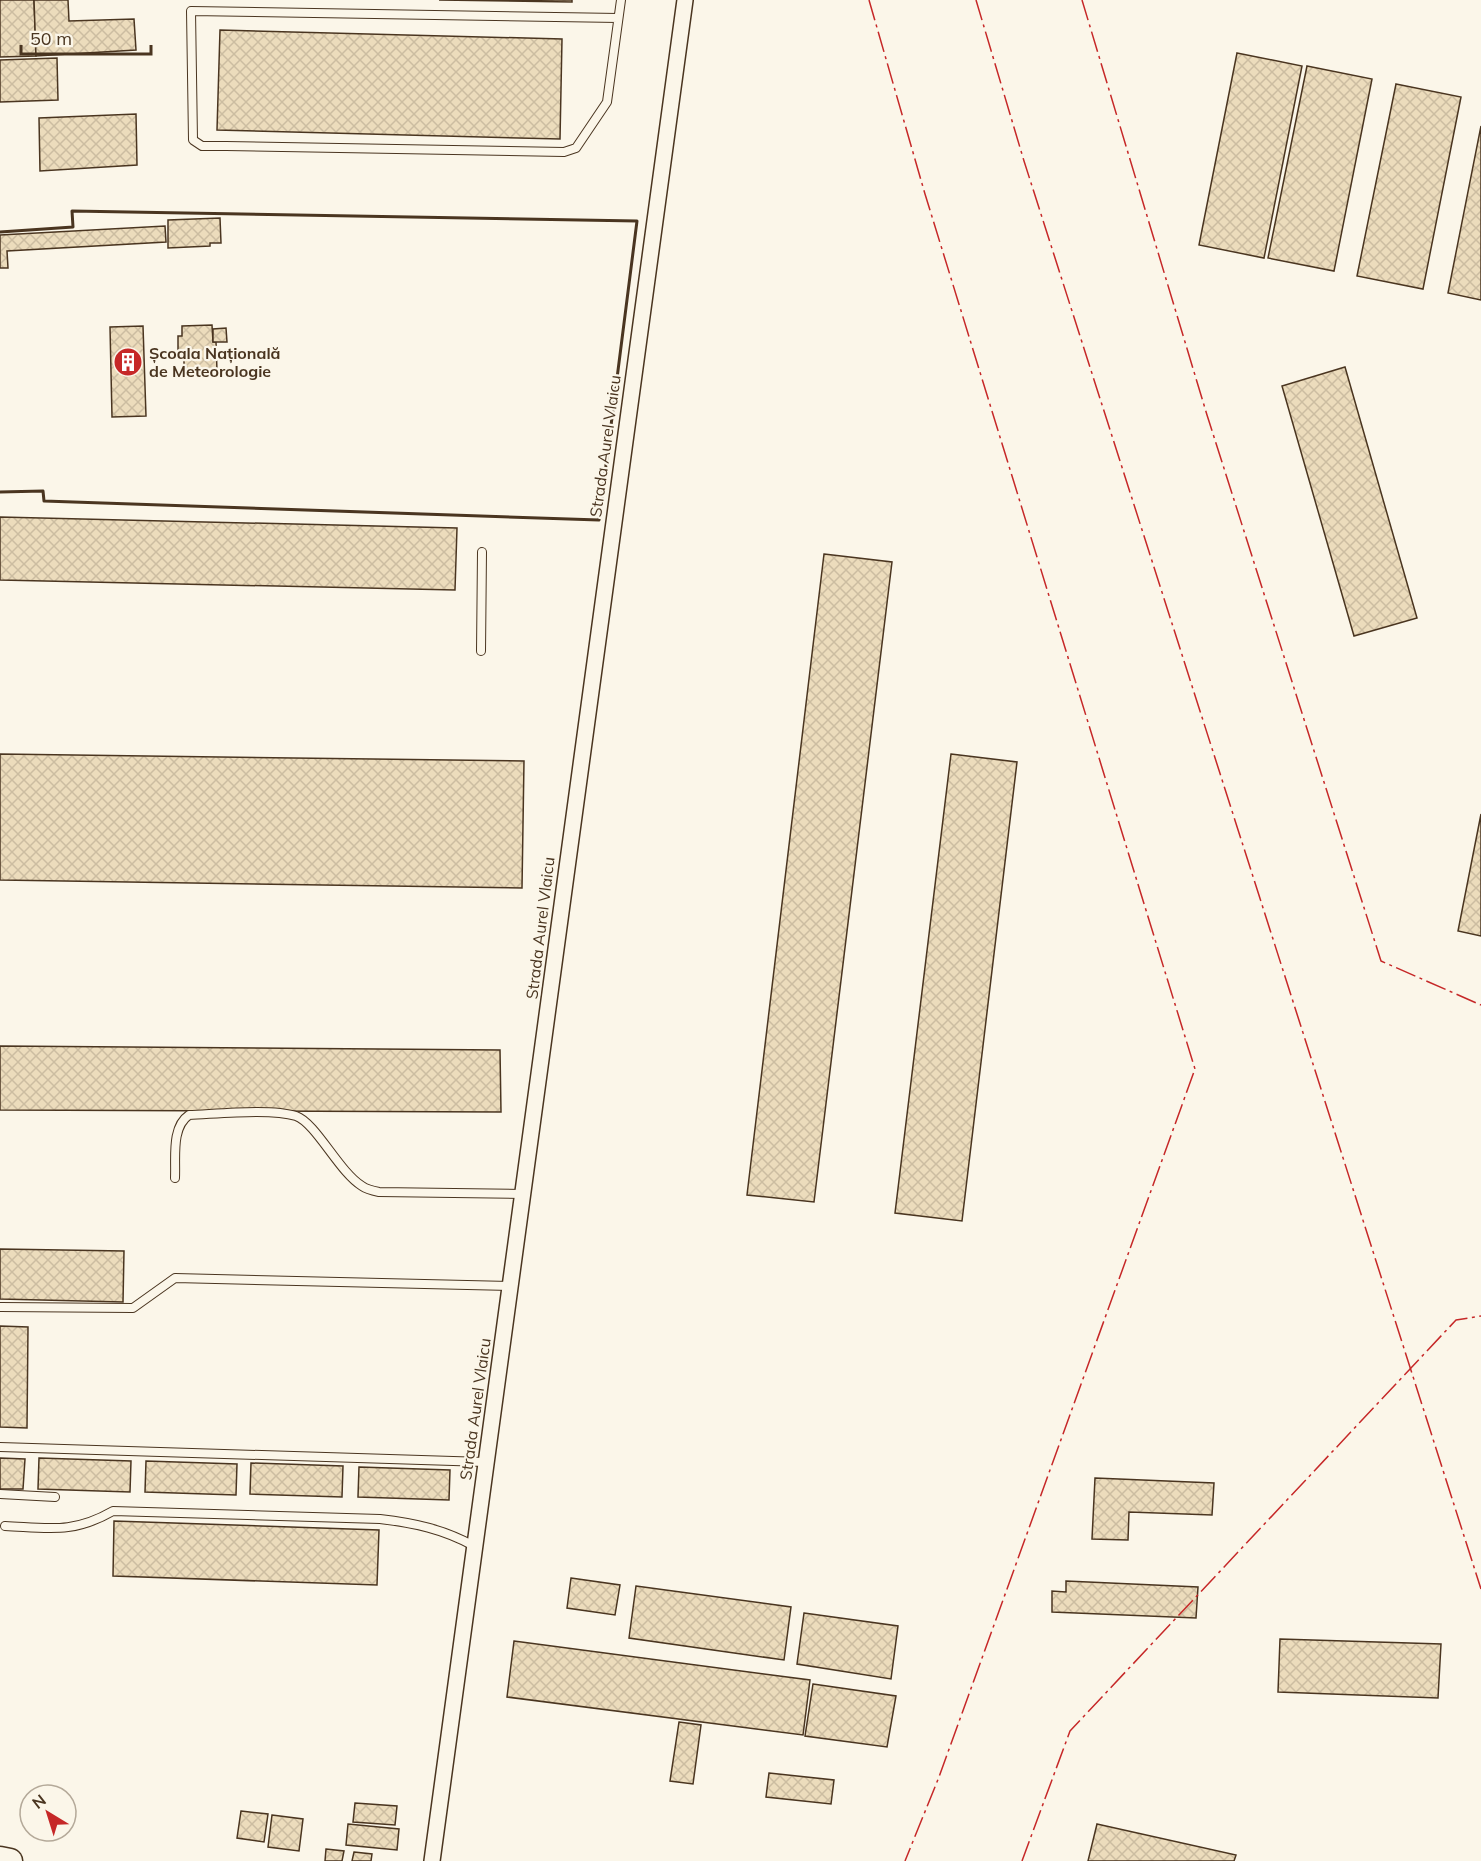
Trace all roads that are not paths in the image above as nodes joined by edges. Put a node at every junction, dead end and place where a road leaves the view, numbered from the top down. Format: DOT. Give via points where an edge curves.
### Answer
graph roads {
  1 [pos="191,0"];
  2 [pos="621,0"];
  3 [pos="685,0"];
  4 [pos="191,11"];
  5 [pos="618,18"];
  6 [pos="482,552"];
  7 [pos="481,651"];
  8 [pos="175,1178"];
  9 [pos="523,1194"];
  10 [pos="510,1286"];
  11 [pos="0,1307"];
  12 [pos="0,1447"];
  13 [pos="485,1462"];
  14 [pos="0,1494"];
  15 [pos="55,1497"];
  16 [pos="5,1526"];
  17 [pos="474,1546"];
  18 [pos="0,1858"];
  19 [pos="10,1861"];
  20 [pos="432,1861"];
  1 -- 4 [label="lane"];
  2 -- 5 [label="lane"];
  3 -- 9 [label="street, Strada Aurel Vlaicu"];
  4 -- 5 [label="lane"];
  4 -- 5 [label="lane" via="193,140 202,146 226,147 564,152 576,148 607,102"];
  6 -- 7 [label="lane"];
  8 -- 9 [label="lane" via="177,1129 189,1115 273,1113 305,1121 362,1187 379,1192"];
  9 -- 10 [label="street, Strada Aurel Vlaicu"];
  10 -- 11 [label="lane" via="175,1278 133,1308"];
  10 -- 13 [label="street, Strada Aurel Vlaicu"];
  12 -- 13 [label="lane"];
  13 -- 17 [label="street, Strada Aurel Vlaicu"];
  14 -- 15 [label="lane"];
  16 -- 17 [label="lane" via="86,1526 113,1512 380,1519 428,1526"];
  17 -- 20 [label="street, Strada Aurel Vlaicu"];
  18 -- 19 [label="main road"];
}
